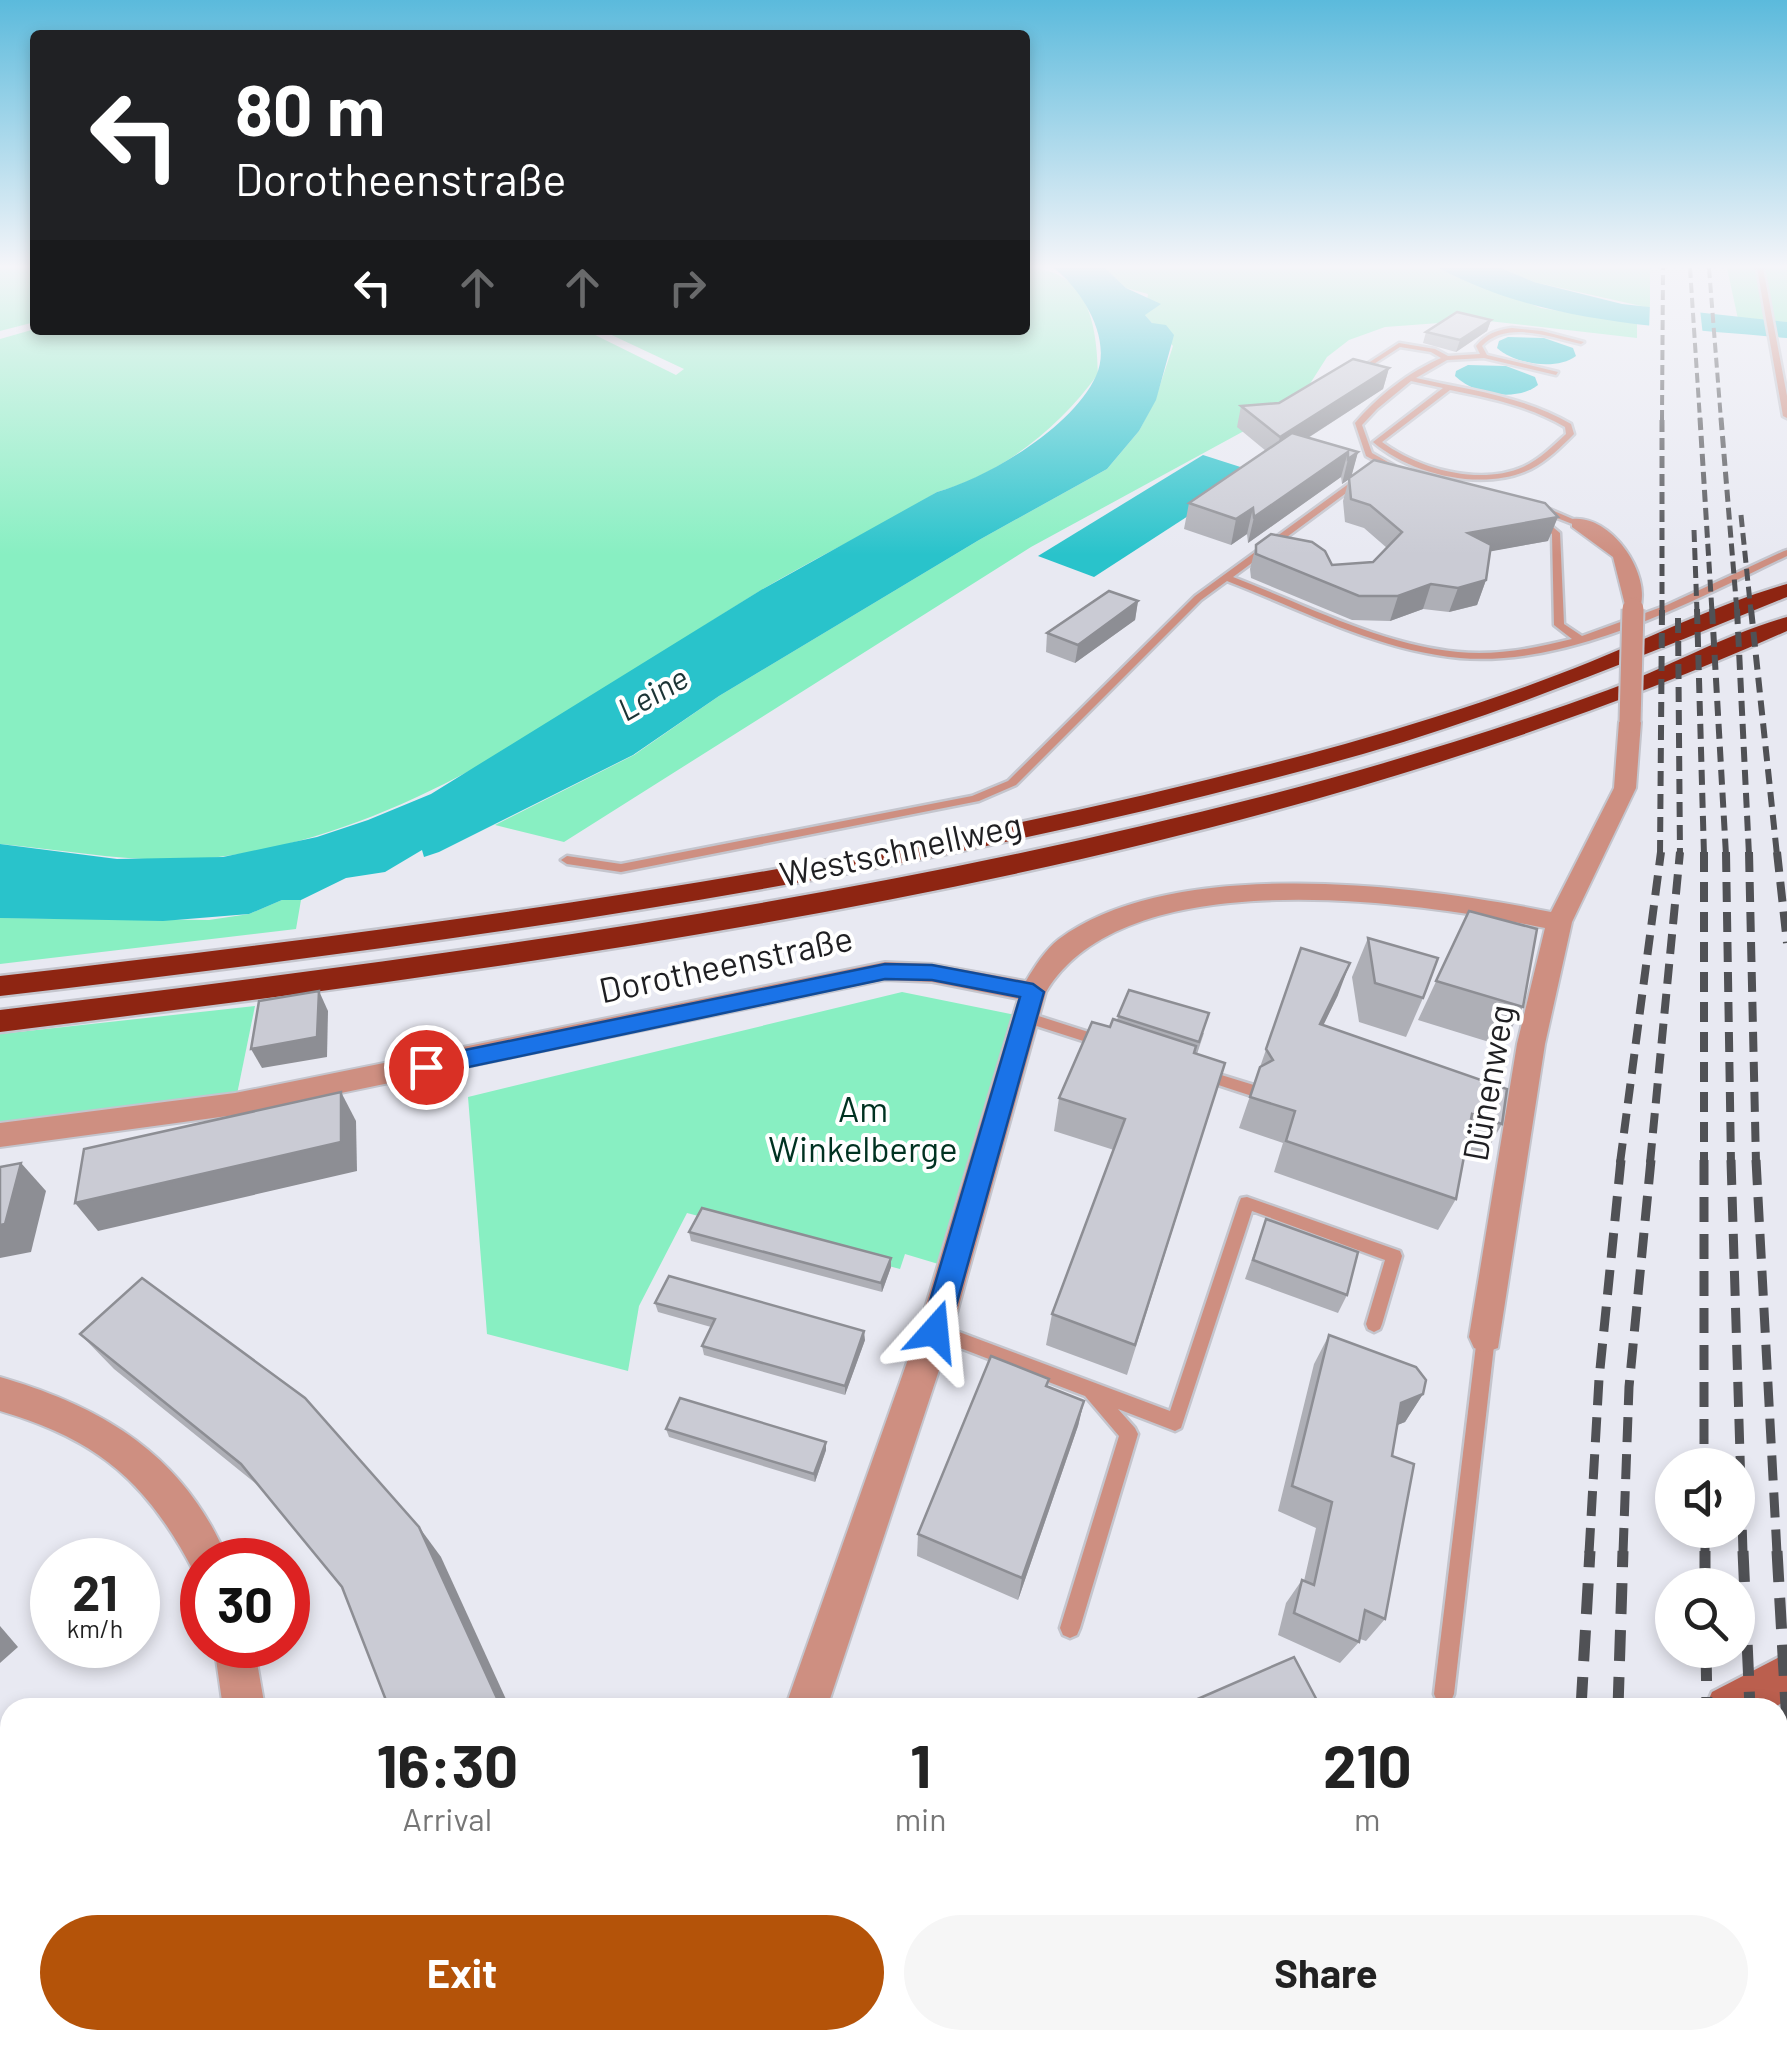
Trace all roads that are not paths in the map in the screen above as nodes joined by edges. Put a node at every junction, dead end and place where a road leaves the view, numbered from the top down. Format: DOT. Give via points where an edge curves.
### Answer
graph roads {
  1 [pos="1370,364"];
  2 [pos="1438,364"];
  3 [pos="1516,364"];
  4 [pos="1556,373"];
  5 [pos="1354,374"];
  6 [pos="1414,380"];
  7 [pos="1784,387"];
  8 [pos="1448,388"];
  9 [pos="1787,416"];
  10 [pos="1362,437"];
  11 [pos="1376,439"];
  12 [pos="1381,464"];
  13 [pos="1393,473"];
  14 [pos="1480,490"];
  15 [pos="1533,506"];
  16 [pos="1529,518"];
  17 [pos="1578,523"];
  18 [pos="1787,553"];
  19 [pos="1227,578"];
  20 [pos="1787,590"];
  21 [pos="1787,623"];
  22 [pos="1578,638"];
  23 [pos="567,860"];
  24 [pos="1559,922"];
  25 [pos="0,986"];
  26 [pos="1029,1005"];
  27 [pos="0,1022"];
  28 [pos="1120,1048"];
  29 [pos="1196,1072"];
  30 [pos="1252,1090"];
  31 [pos="0,1136"];
  32 [pos="1374,1324"];
  33 [pos="935,1331"];
  34 [pos="1486,1338"];
  35 [pos="1089,1390"];
  36 [pos="0,1394"];
  37 [pos="198,1538"];
  38 [pos="1070,1628"];
  39 [pos="238,1668"];
  40 [pos="1787,1675"];
  41 [pos="1444,1694"];
  42 [pos="242,1698"];
  43 [pos="809,1698"];
  44 [pos="1746,1698"];
  1 -- 5 [label="lane"];
  2 -- 6 [label="lane"];
  3 -- 4 [label="lane"];
  6 -- 8 [label="lane"];
  6 -- 10 [label="lane" via="1366,414 1358,425"];
  7 -- 9 [label="lane"];
  8 -- 11 [label="lane"];
  8 -- 11 [label="lane" via="1555,417 1570,434 1526,469 1496,476 1422,465"];
  10 -- 11 [label="lane"];
  10 -- 12 [label="lane"];
  12 -- 13 [label="lane"];
  12 -- 14 [label="lane"];
  12 -- 19 [label="lane"];
  15 -- 17 [label="lane"];
  16 -- 22 [label="lane" via="1556,532 1559,625"];
  17 -- 24 [label="street, Dünenweg, bridge" via="1612,544 1633,575 1630,722 1625,788"];
  18 -- 22 [label="lane" via="1676,604"];
  19 -- 22 [label="lane" via="1410,645 1460,655 1509,656"];
  19 -- 23 [label="lane" via="1198,598 1012,783 974,799 621,868"];
  20 -- 25 [label="highway, Westschnellweg" via="1605,668 1478,711 1104,812 556,917"];
  21 -- 27 [label="highway, Westschnellweg" via="1646,686 1472,744 1166,829 984,870 565,948"];
  24 -- 26 [label="street" via="1340,894 1233,893 1112,920 1070,944 1045,970"];
  24 -- 34 [label="street, Dünenweg" via="1531,1044"];
  26 -- 28 [label="lane"];
  26 -- 31 [label="street, Dorotheenstraße" via="932,973 853,976 236,1104"];
  26 -- 33 [label="street"];
  29 -- 30 [label="lane"];
  32 -- 35 [label="lane" via="1394,1256 1247,1203 1174,1422"];
  33 -- 35 [label="lane"];
  33 -- 43 [label="street"];
  34 -- 41 [label="lane, Dünenweg"];
  35 -- 38 [label="lane" via="1129,1434"];
  36 -- 37 [label="street" via="86,1421 140,1459"];
  39 -- 42 [label="street"];
  40 -- 44 [label="street"];
}
